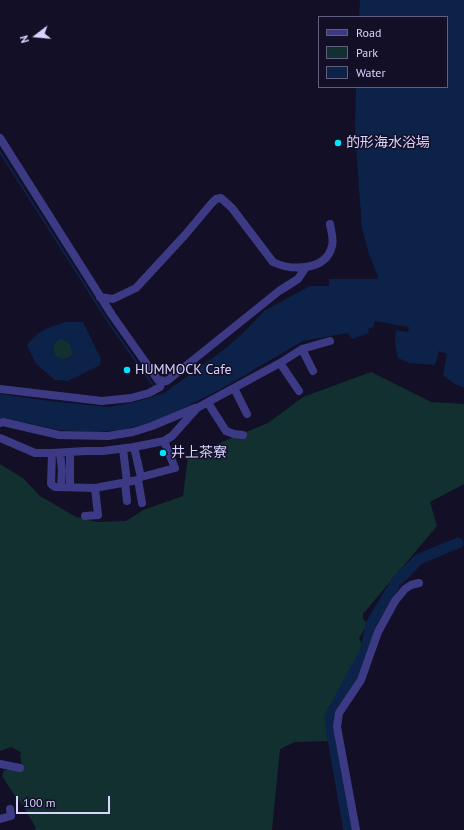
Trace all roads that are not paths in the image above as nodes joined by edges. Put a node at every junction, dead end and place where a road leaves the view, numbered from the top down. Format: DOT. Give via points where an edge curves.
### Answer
graph roads {
  1 [pos="0,138"];
  2 [pos="330,224"];
  3 [pos="306,267"];
  4 [pos="100,296"];
  5 [pos="330,341"];
  6 [pos="302,349"];
  7 [pos="280,363"];
  8 [pos="313,371"];
  9 [pos="162,382"];
  10 [pos="234,388"];
  11 [pos="0,389"];
  12 [pos="299,391"];
  13 [pos="208,403"];
  14 [pos="197,408"];
  15 [pos="247,414"];
  16 [pos="0,423"];
  17 [pos="133,432"];
  18 [pos="243,435"];
  19 [pos="85,436"];
  20 [pos="0,438"];
  21 [pos="164,441"];
  22 [pos="135,447"];
  23 [pos="123,449"];
  24 [pos="85,451"];
  25 [pos="70,452"];
  26 [pos="56,453"];
  27 [pos="140,479"];
  28 [pos="126,482"];
  29 [pos="70,487"];
  30 [pos="95,488"];
  31 [pos="127,502"];
  32 [pos="142,503"];
  33 [pos="85,516"];
  34 [pos="419,583"];
  35 [pos="0,764"];
  36 [pos="20,768"];
  37 [pos="10,809"];
  38 [pos="0,819"];
  39 [pos="356,830"];
  1 -- 4 [label="street"];
  2 -- 3 [label="street" via="332,245 327,257"];
  3 -- 4 [label="street" via="293,268 273,262 232,208 221,198 211,204 136,288 114,299"];
  3 -- 9 [label="street" via="298,279 279,291 167,381"];
  4 -- 9 [label="street" via="150,369"];
  5 -- 6 [label="street"];
  6 -- 7 [label="street"];
  6 -- 8 [label="street"];
  7 -- 10 [label="street"];
  7 -- 12 [label="street"];
  9 -- 11 [label="street" via="160,387 149,394 102,401"];
  10 -- 13 [label="street"];
  10 -- 15 [label="street"];
  13 -- 14 [label="street"];
  13 -- 18 [label="street" via="226,432"];
  14 -- 17 [label="street"];
  14 -- 21 [label="street" via="172,436"];
  16 -- 19 [label="street" via="59,435"];
  17 -- 19 [label="street"];
  17 -- 22 [label="street"];
  19 -- 24 [label="street"];
  20 -- 26 [label="street" via="35,452"];
  21 -- 22 [label="street"];
  21 -- 27 [label="street" via="175,468"];
  22 -- 23 [label="street"];
  22 -- 27 [label="street"];
  23 -- 24 [label="street"];
  23 -- 28 [label="street"];
  24 -- 25 [label="street"];
  25 -- 26 [label="street"];
  25 -- 29 [label="street"];
  26 -- 29 [label="street" via="51,484 54,487"];
  27 -- 28 [label="street"];
  27 -- 32 [label="street"];
  28 -- 30 [label="street"];
  28 -- 31 [label="street"];
  29 -- 30 [label="street"];
  30 -- 33 [label="street" via="98,515"];
  34 -- 39 [label="street" via="405,589 395,601 378,632 361,680 339,713 337,727"];
  35 -- 36 [label="street"];
  37 -- 38 [label="street" via="11,816"];
}
